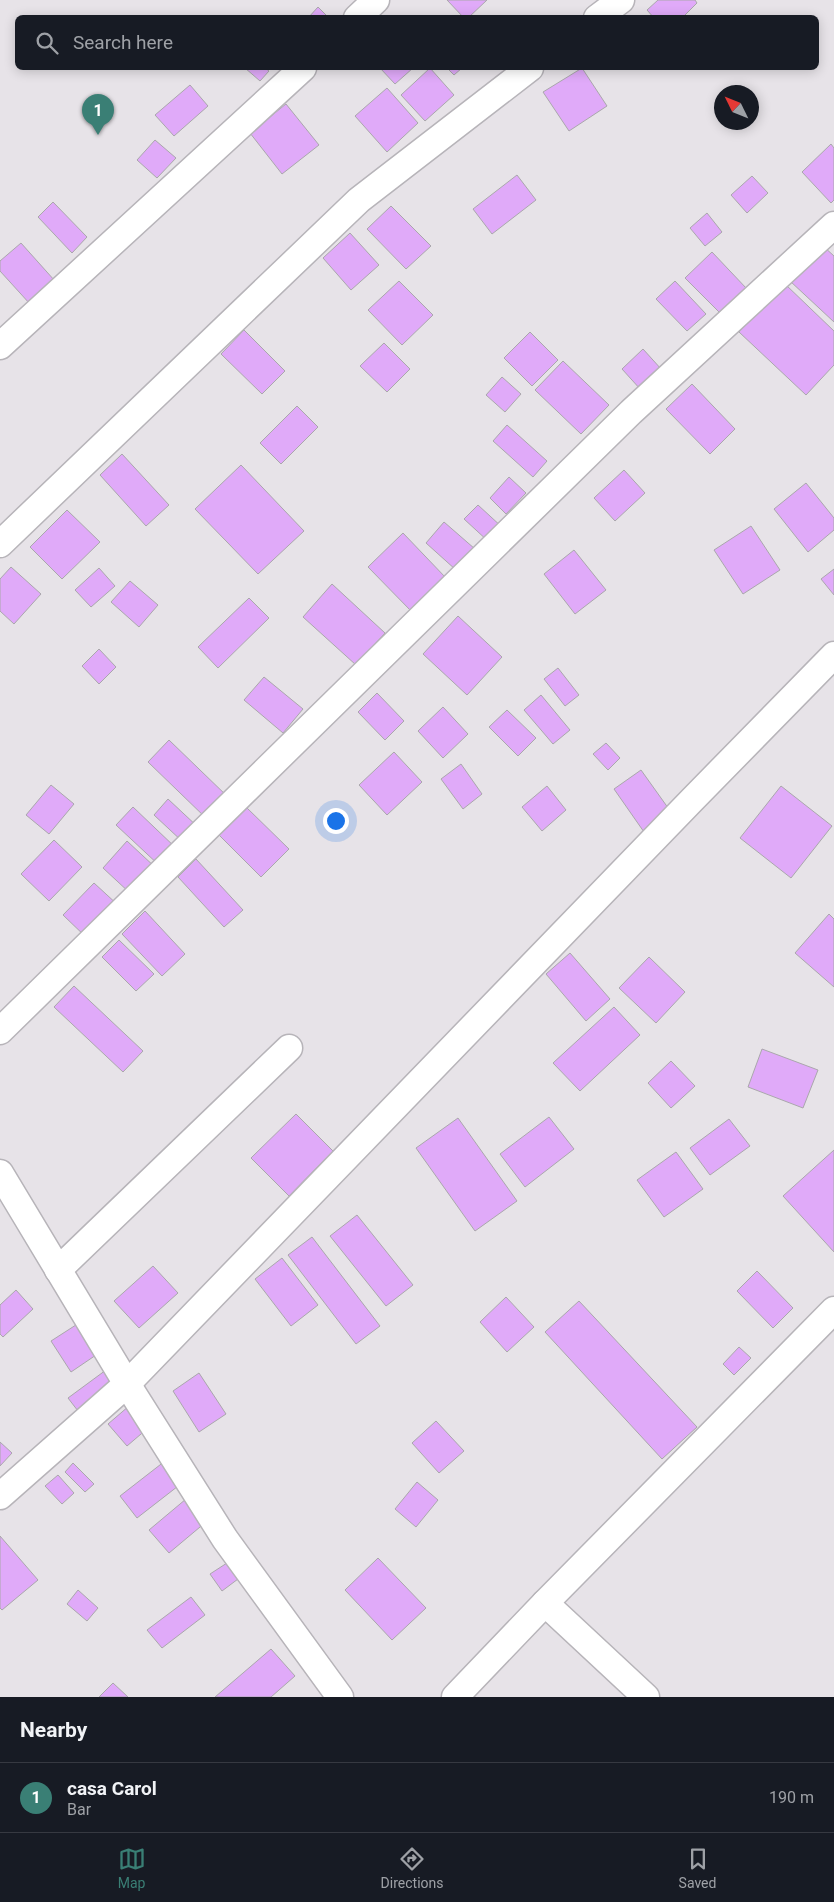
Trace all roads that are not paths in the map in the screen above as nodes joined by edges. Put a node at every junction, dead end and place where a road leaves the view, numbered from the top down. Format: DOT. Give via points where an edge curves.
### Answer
graph roads {
  1 [pos="376,0"];
  2 [pos="621,0"];
  3 [pos="360,15"];
  4 [pos="601,15"];
  5 [pos="300,70"];
  6 [pos="527,70"];
  7 [pos="834,225"];
  8 [pos="0,346"];
  9 [pos="0,544"];
  10 [pos="834,656"];
  11 [pos="0,1031"];
  12 [pos="289,1048"];
  13 [pos="0,1173"];
  14 [pos="58,1270"];
  15 [pos="834,1310"];
  16 [pos="127,1384"];
  17 [pos="0,1496"];
  18 [pos="545,1603"];
  19 [pos="340,1697"];
  20 [pos="456,1697"];
  21 [pos="646,1697"];
  1 -- 3 [label="street"];
  2 -- 4 [label="street"];
  5 -- 8 [label="street"];
  6 -- 9 [label="street" via="359,200"];
  7 -- 11 [label="street" via="631,412"];
  10 -- 16 [label="street"];
  12 -- 14 [label="street"];
  13 -- 14 [label="street"];
  14 -- 16 [label="street"];
  15 -- 18 [label="street"];
  16 -- 17 [label="street"];
  16 -- 19 [label="street" via="225,1539"];
  18 -- 20 [label="street"];
  18 -- 21 [label="street"];
}
